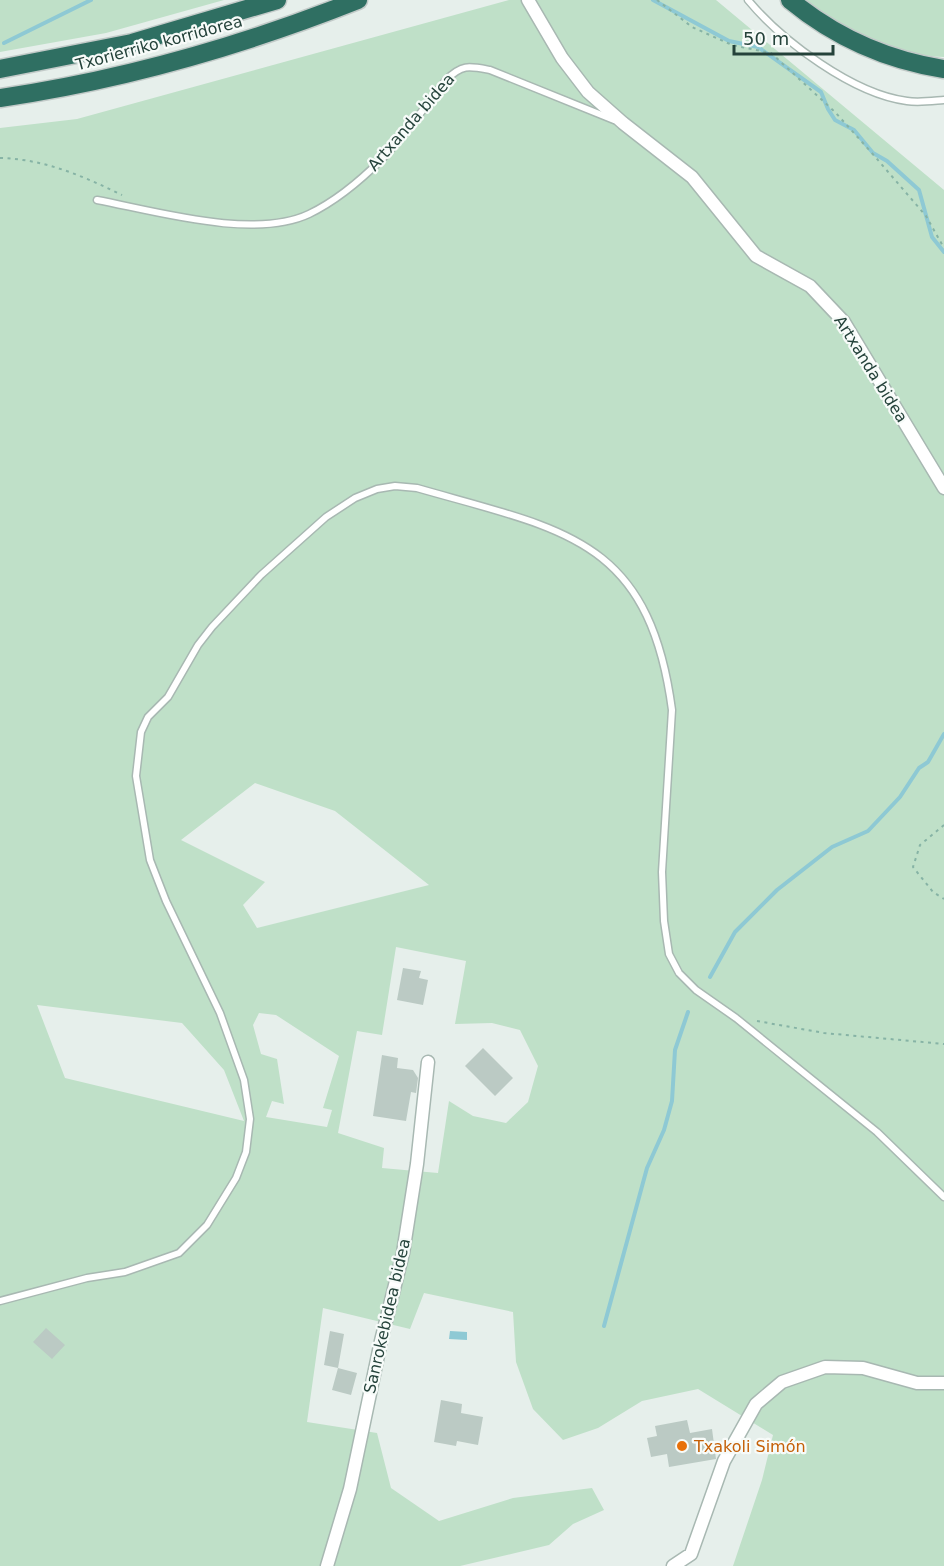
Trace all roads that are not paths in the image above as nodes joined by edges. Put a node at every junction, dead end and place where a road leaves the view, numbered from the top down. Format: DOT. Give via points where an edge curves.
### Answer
graph roads {
  1 [pos="278,0"];
  2 [pos="358,0"];
  3 [pos="528,0"];
  4 [pos="747,0"];
  5 [pos="790,0"];
  6 [pos="942,68"];
  7 [pos="0,69"];
  8 [pos="0,98"];
  9 [pos="944,100"];
  10 [pos="623,123"];
  11 [pos="97,200"];
  12 [pos="944,488"];
  13 [pos="428,1062"];
  14 [pos="944,1197"];
  15 [pos="0,1301"];
  16 [pos="944,1383"];
  17 [pos="327,1566"];
  18 [pos="673,1566"];
  1 -- 7 [label="highway, Txorierriko korridorea" via="132,43"];
  2 -- 8 [label="highway, Txorierriko korridorea" via="277,31 183,60"];
  3 -- 10 [label="street, Artxanda bidea" via="562,58"];
  4 -- 9 [label="lane" via="811,57 863,88 907,101"];
  5 -- 6 [label="highway" via="850,40 902,60"];
  10 -- 11 [label="lane, Artxanda bidea" via="471,66 457,70 446,81 383,158 334,200 307,215 276,224 208,222"];
  10 -- 12 [label="street, Artxanda bidea" via="692,177 756,256 824,298 856,340"];
  13 -- 17 [label="street, Sanrokebidea bidea" via="401,1261 350,1489"];
  14 -- 15 [label="lane" via="877,1132 696,990 679,973 669,954 662,872 672,710 665,663 633,591 601,555 546,526 417,488 395,486 355,498 326,517 236,600 198,645 168,697 148,717 141,732 136,776 150,860 220,1013 244,1080 250,1119 246,1152 236,1178 207,1225 179,1253 125,1272 77,1280"];
  16 -- 18 [label="street" via="917,1383 863,1368 825,1367 782,1382 756,1404 724,1461 691,1554"];
}
